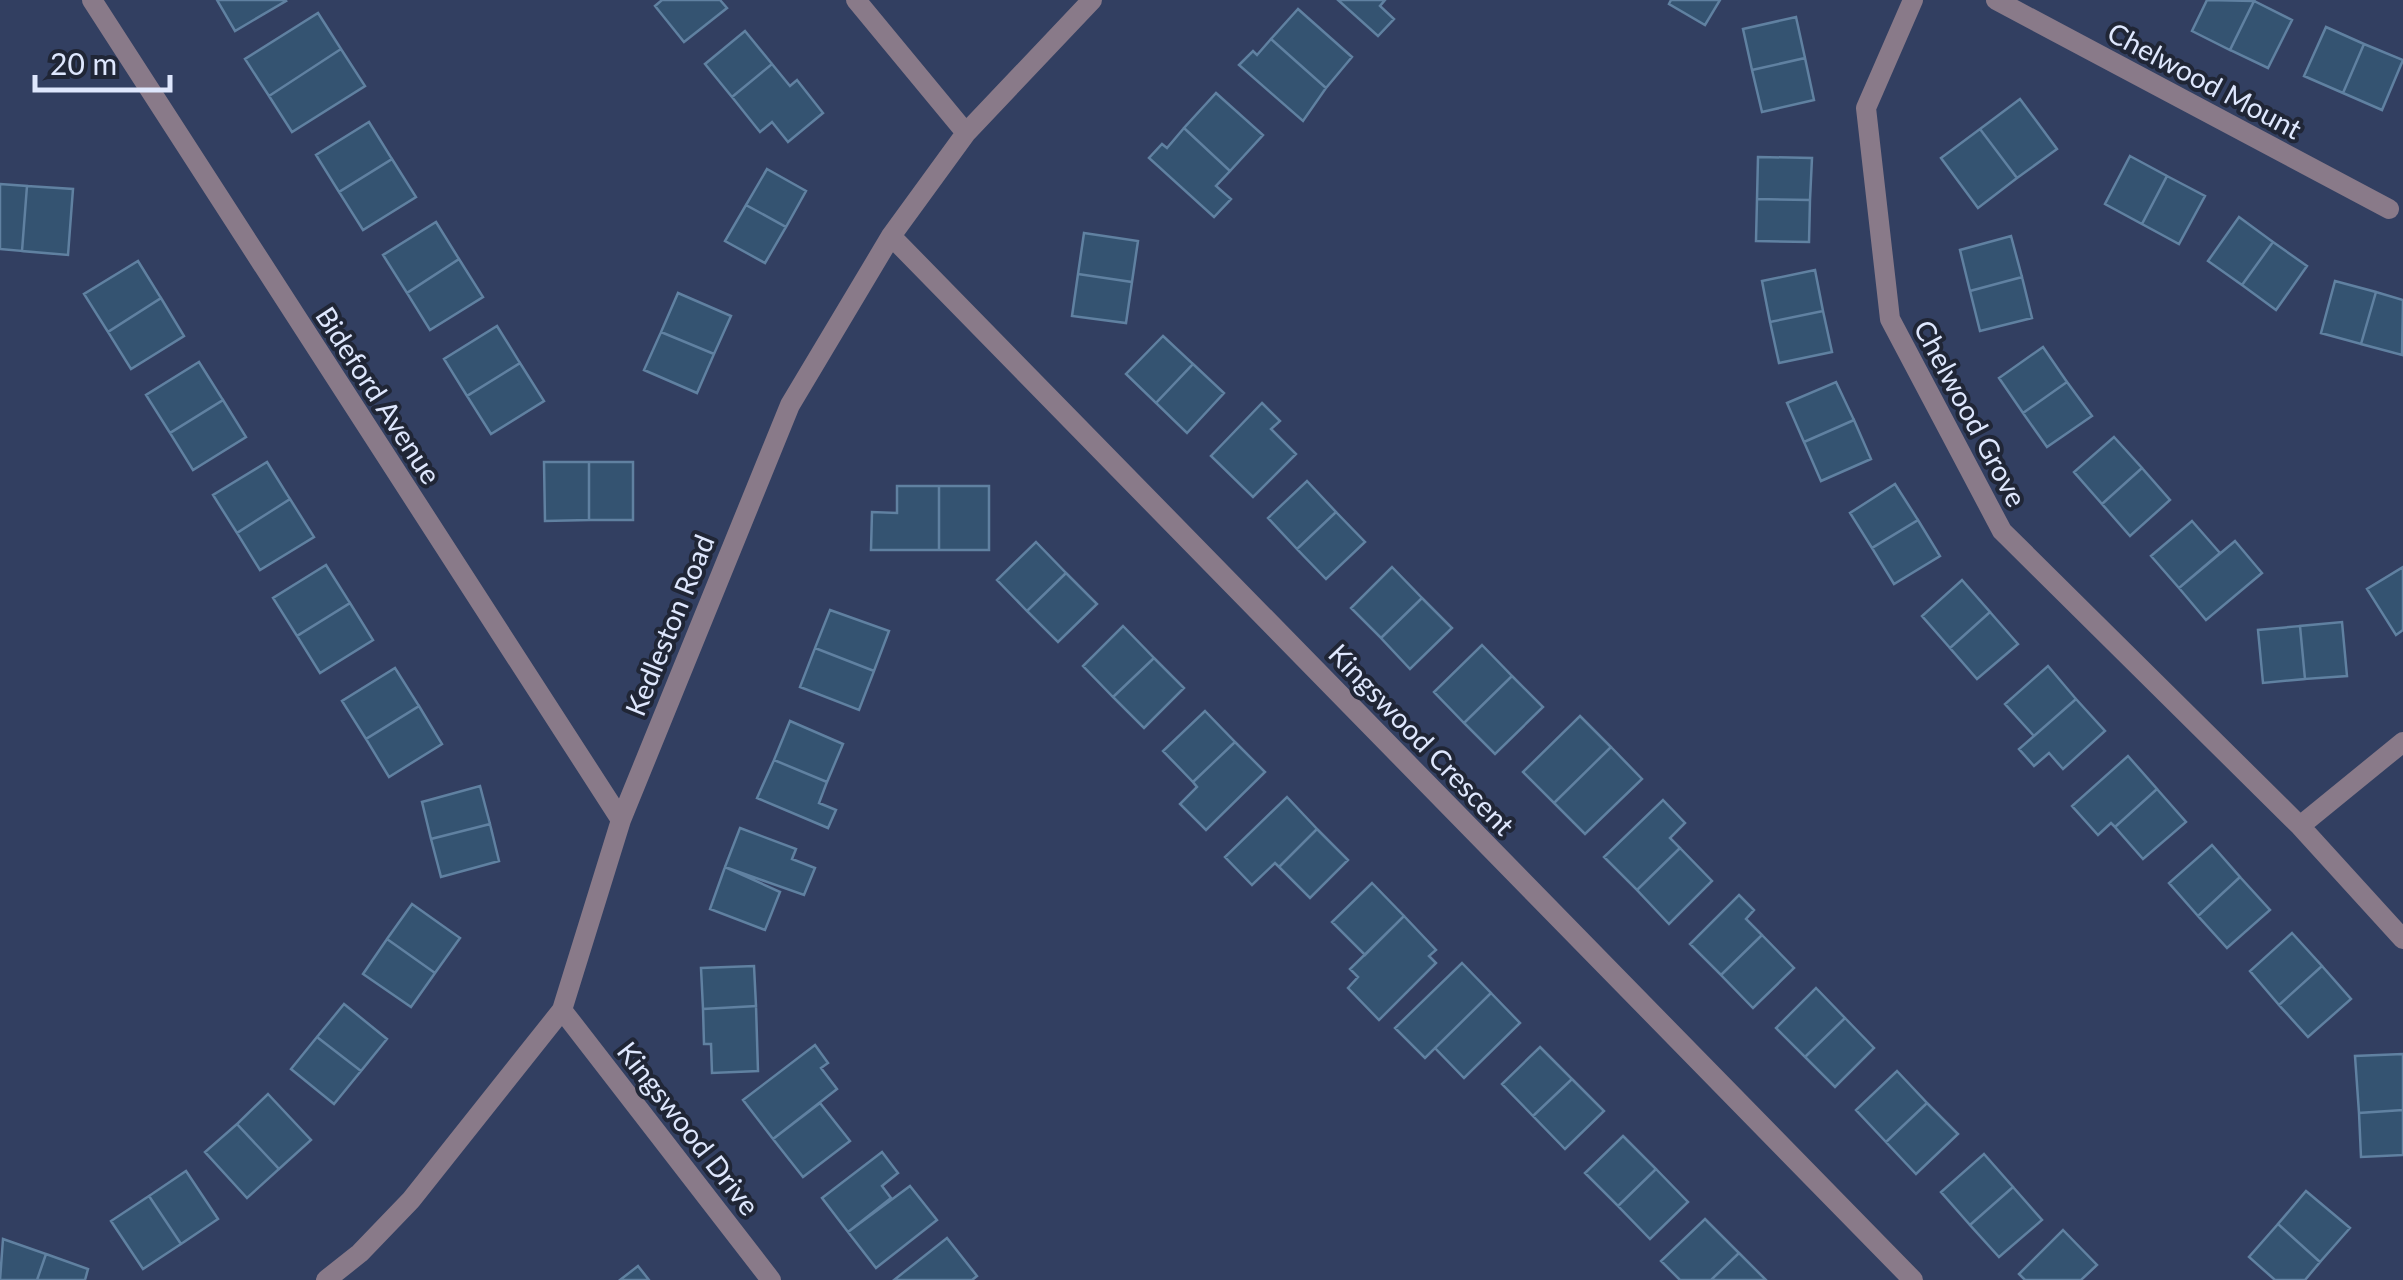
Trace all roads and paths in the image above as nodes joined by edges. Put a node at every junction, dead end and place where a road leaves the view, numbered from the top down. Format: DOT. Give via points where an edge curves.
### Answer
graph roads {
  1 [pos="92,0"];
  2 [pos="856,0"];
  3 [pos="1092,0"];
  4 [pos="1914,0"];
  5 [pos="1996,0"];
  6 [pos="966,133"];
  7 [pos="2389,209"];
  8 [pos="891,236"];
  9 [pos="2403,742"];
  10 [pos="620,820"];
  11 [pos="2300,826"];
  12 [pos="2403,939"];
  13 [pos="562,1010"];
  14 [pos="326,1280"];
  15 [pos="772,1280"];
  16 [pos="1914,1280"];
  1 -- 10 [label="street, Bideford Avenue"];
  2 -- 6 [label="street"];
  3 -- 6 [label="street, Kedleston Road"];
  4 -- 11 [label="street, Chelwood Grove" via="1866,108 1890,320 2002,531"];
  5 -- 7 [label="street, Chelwood Mount"];
  6 -- 8 [label="street, Kedleston Road"];
  8 -- 10 [label="street, Kedleston Road" via="790,405"];
  8 -- 16 [label="street, Kingswood Crescent"];
  9 -- 11 [label="street"];
  10 -- 13 [label="street, Kedleston Road"];
  11 -- 12 [label="street, Chelwood Grove"];
  13 -- 14 [label="street, Kedleston Road" via="411,1200"];
  13 -- 15 [label="street, Kingswood Drive"];
}
